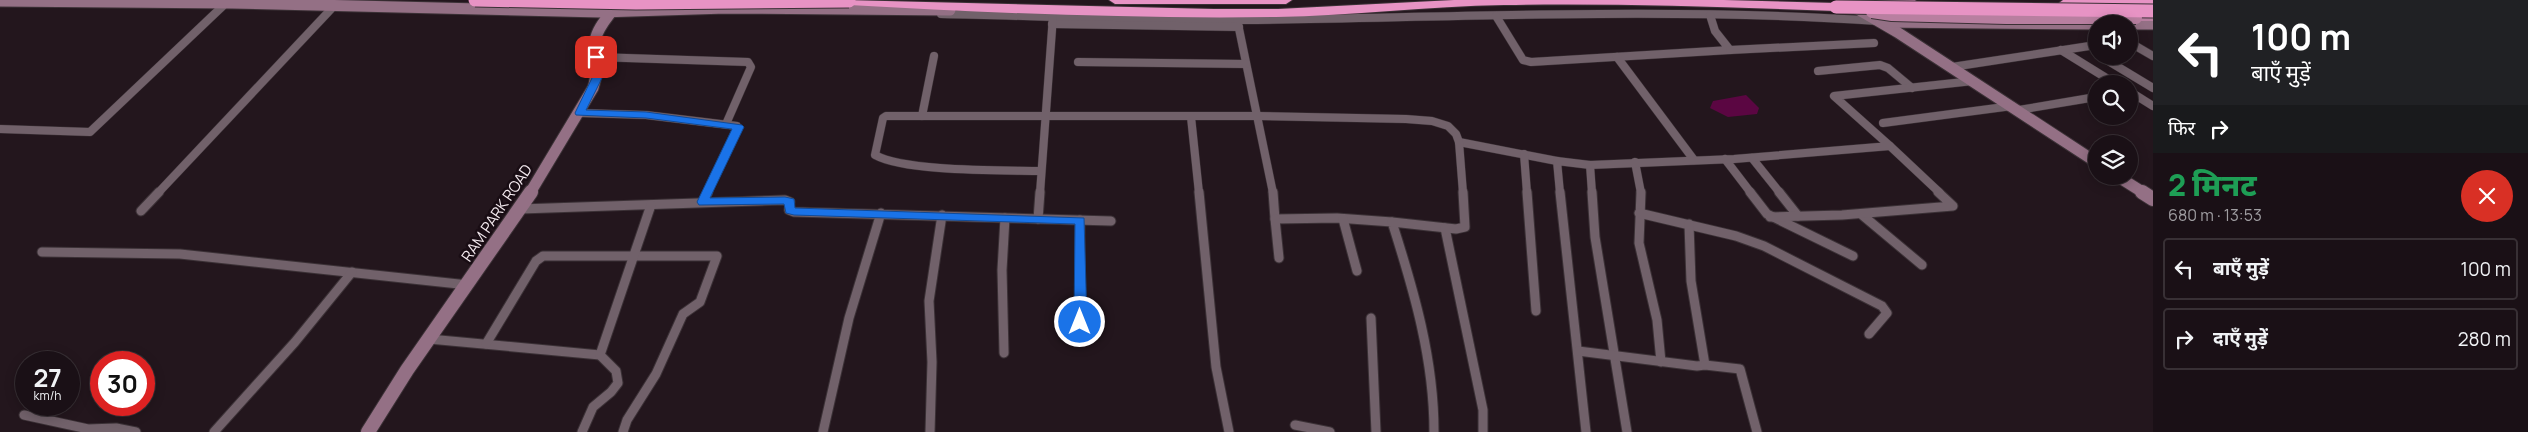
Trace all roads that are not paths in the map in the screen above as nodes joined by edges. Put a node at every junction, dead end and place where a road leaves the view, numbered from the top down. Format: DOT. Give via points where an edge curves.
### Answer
graph roads {
  1 [pos="0,0"];
  2 [pos="476,0"];
  3 [pos="620,0"];
  4 [pos="1115,0"];
  5 [pos="1286,0"];
  6 [pos="1854,0"];
  7 [pos="849,1"];
  8 [pos="226,3"];
  9 [pos="1839,4"];
  10 [pos="2153,4"];
  11 [pos="334,6"];
  12 [pos="988,8"];
  13 [pos="699,10"];
  14 [pos="2153,11"];
  15 [pos="611,12"];
  16 [pos="1710,15"];
  17 [pos="1496,16"];
  18 [pos="2153,18"];
  19 [pos="1052,20"];
  20 [pos="2088,20"];
  21 [pos="2138,20"];
  22 [pos="1881,22"];
  23 [pos="2138,22"];
  24 [pos="1238,23"];
  25 [pos="2088,24"];
  26 [pos="2153,24"];
  27 [pos="1874,43"];
  28 [pos="2088,46"];
  29 [pos="2084,47"];
  30 [pos="2138,47"];
  31 [pos="2088,49"];
  32 [pos="1730,50"];
  33 [pos="2061,50"];
  34 [pos="934,56"];
  35 [pos="2153,56"];
  36 [pos="596,57"];
  37 [pos="1616,57"];
  38 [pos="1078,62"];
  39 [pos="1246,64"];
  40 [pos="2115,65"];
  41 [pos="1952,67"];
  42 [pos="1818,71"];
  43 [pos="2101,75"];
  44 [pos="1973,81"];
  45 [pos="1912,88"];
  46 [pos="2153,88"];
  47 [pos="2138,97"];
  48 [pos="2088,98"];
  49 [pos="2153,106"];
  50 [pos="2015,108"];
  51 [pos="580,113"];
  52 [pos="922,116"];
  53 [pos="1045,116"];
  54 [pos="1257,116"];
  55 [pos="1192,117"];
  56 [pos="1883,123"];
  57 [pos="726,124"];
  58 [pos="0,129"];
  59 [pos="1459,142"];
  60 [pos="1890,146"];
  61 [pos="1524,154"];
  62 [pos="2088,157"];
  63 [pos="1752,158"];
  64 [pos="1725,159"];
  65 [pos="1694,160"];
  66 [pos="1557,161"];
  67 [pos="1635,162"];
  68 [pos="1590,165"];
  69 [pos="1041,171"];
  70 [pos="2131,185"];
  71 [pos="2153,199"];
  72 [pos="703,202"];
  73 [pos="651,205"];
  74 [pos="520,209"];
  75 [pos="141,211"];
  76 [pos="881,213"];
  77 [pos="1640,213"];
  78 [pos="1861,214"];
  79 [pos="942,215"];
  80 [pos="1798,216"];
  81 [pos="1770,217"];
  82 [pos="1005,218"];
  83 [pos="1275,218"];
  84 [pos="1038,219"];
  85 [pos="1343,219"];
  86 [pos="1080,220"];
  87 [pos="1111,222"];
  88 [pos="1392,222"];
  89 [pos="1689,224"];
  90 [pos="1445,228"];
  91 [pos="42,252"];
  92 [pos="634,255"];
  93 [pos="1853,256"];
  94 [pos="1279,258"];
  95 [pos="1922,265"];
  96 [pos="1357,271"];
  97 [pos="352,272"];
  98 [pos="468,285"];
  99 [pos="1536,310"];
  100 [pos="1371,318"];
  101 [pos="1080,322"];
  102 [pos="1869,334"];
  103 [pos="429,339"];
  104 [pos="486,344"];
  105 [pos="1578,351"];
  106 [pos="1004,353"];
  107 [pos="600,355"];
  108 [pos="1615,356"];
  109 [pos="1661,362"];
  110 [pos="1705,365"];
  111 [pos="29,416"];
  112 [pos="1295,426"];
  113 [pos="136,432"];
  114 [pos="214,432"];
  115 [pos="368,432"];
  116 [pos="582,432"];
  117 [pos="623,432"];
  118 [pos="823,432"];
  119 [pos="930,432"];
  120 [pos="1229,432"];
  121 [pos="1330,432"];
  122 [pos="1376,432"];
  123 [pos="1434,432"];
  124 [pos="1483,432"];
  125 [pos="1586,432"];
  126 [pos="1627,432"];
  127 [pos="1757,432"];
  1 -- 8 [label="street"];
  2 -- 7 [label="highway, bridge" via="636,3"];
  3 -- 15 [label="street, RAM PARK ROAD"];
  4 -- 5 [label="highway"];
  6 -- 10 [label="highway"];
  7 -- 12 [label="highway"];
  8 -- 11 [label="street"];
  8 -- 58 [label="street" via="90,132"];
  9 -- 12 [label="highway" via="1502,1 1278,13"];
  9 -- 14 [label="highway, bridge"];
  9 -- 20 [label="main road, bridge" via="1892,15"];
  9 -- 22 [label="street"];
  11 -- 15 [label="street"];
  11 -- 75 [label="street"];
  12 -- 13 [label="street"];
  13 -- 15 [label="street"];
  13 -- 19 [label="street" via="725,14"];
  15 -- 36 [label="street, RAM PARK ROAD" via="595,41"];
  16 -- 17 [label="street"];
  16 -- 22 [label="street" via="1777,14"];
  16 -- 32 [label="street" via="1715,31"];
  17 -- 24 [label="street" via="1419,15"];
  17 -- 37 [label="street" via="1525,62"];
  18 -- 21 [label="main road"];
  19 -- 24 [label="street"];
  19 -- 53 [label="street"];
  22 -- 25 [label="street"];
  22 -- 41 [label="street"];
  23 -- 26 [label="street"];
  24 -- 39 [label="street"];
  27 -- 32 [label="street"];
  28 -- 29 [label="street"];
  29 -- 31 [label="street"];
  29 -- 33 [label="street"];
  30 -- 35 [label="street"];
  32 -- 37 [label="street"];
  33 -- 41 [label="street"];
  33 -- 43 [label="street"];
  34 -- 52 [label="street"];
  36 -- 51 [label="street, RAM PARK ROAD" via="597,78"];
  36 -- 57 [label="street" via="748,62 751,67"];
  37 -- 65 [label="street"];
  38 -- 39 [label="street"];
  39 -- 54 [label="street"];
  40 -- 46 [label="street"];
  41 -- 44 [label="street"];
  42 -- 45 [label="street" via="1884,66"];
  44 -- 45 [label="street"];
  44 -- 50 [label="street"];
  45 -- 60 [label="street" via="1834,96"];
  47 -- 49 [label="street"];
  48 -- 50 [label="street"];
  50 -- 56 [label="street"];
  50 -- 62 [label="street"];
  51 -- 57 [label="street" via="646,115"];
  51 -- 74 [label="street, RAM PARK ROAD"];
  52 -- 53 [label="street"];
  52 -- 69 [label="street" via="883,117 875,158 937,168"];
  53 -- 55 [label="street"];
  53 -- 69 [label="street"];
  54 -- 55 [label="street"];
  54 -- 59 [label="street" via="1418,119 1448,126"];
  54 -- 83 [label="street" via="1272,185"];
  55 -- 120 [label="street" via="1216,367"];
  57 -- 72 [label="street" via="738,129"];
  59 -- 61 [label="street"];
  59 -- 90 [label="street" via="1466,225 1460,229"];
  60 -- 63 [label="street"];
  60 -- 78 [label="street" via="1954,206"];
  61 -- 66 [label="street"];
  61 -- 99 [label="street"];
  63 -- 64 [label="street"];
  63 -- 80 [label="street"];
  64 -- 65 [label="street"];
  64 -- 81 [label="street"];
  65 -- 67 [label="street"];
  66 -- 68 [label="street"];
  66 -- 105 [label="street"];
  67 -- 68 [label="street"];
  67 -- 77 [label="street" via="1640,186"];
  68 -- 108 [label="street" via="1596,237"];
  69 -- 84 [label="street"];
  70 -- 71 [label="street"];
  72 -- 73 [label="street"];
  72 -- 76 [label="street" via="785,200 790,202 791,211"];
  73 -- 74 [label="street"];
  73 -- 92 [label="street"];
  74 -- 98 [label="street, RAM PARK ROAD"];
  76 -- 79 [label="street"];
  76 -- 118 [label="street" via="849,318"];
  77 -- 89 [label="street"];
  77 -- 109 [label="street" via="1639,243 1657,320"];
  78 -- 80 [label="street"];
  78 -- 95 [label="street"];
  79 -- 82 [label="street"];
  79 -- 119 [label="street" via="929,301 932,362"];
  80 -- 81 [label="street"];
  81 -- 93 [label="street"];
  82 -- 84 [label="street"];
  82 -- 106 [label="street" via="1002,270"];
  83 -- 85 [label="street"];
  83 -- 94 [label="street"];
  84 -- 86 [label="street"];
  85 -- 88 [label="street"];
  85 -- 96 [label="street"];
  86 -- 87 [label="street"];
  86 -- 101 [label="street"];
  88 -- 90 [label="street"];
  88 -- 123 [label="street" via="1418,305 1435,405"];
  89 -- 102 [label="street" via="1764,246 1882,306 1886,313"];
  89 -- 110 [label="street" via="1691,281"];
  90 -- 124 [label="street" via="1483,410"];
  91 -- 97 [label="street" via="180,254"];
  92 -- 104 [label="street" via="539,258"];
  92 -- 107 [label="street"];
  92 -- 117 [label="street" via="712,255 718,259 700,302 682,314 656,374"];
  97 -- 98 [label="street"];
  97 -- 114 [label="street" via="295,342"];
  98 -- 103 [label="street, RAM PARK ROAD"];
  100 -- 122 [label="street"];
  103 -- 104 [label="street"];
  103 -- 115 [label="street, RAM PARK ROAD"];
  104 -- 107 [label="street"];
  105 -- 108 [label="street"];
  105 -- 125 [label="street"];
  107 -- 116 [label="street" via="618,377 611,394 593,406"];
  108 -- 109 [label="street"];
  108 -- 126 [label="street"];
  109 -- 110 [label="street"];
  110 -- 127 [label="street" via="1740,370"];
  111 -- 113 [label="street" via="88,429 116,428"];
  112 -- 121 [label="street"];
}
